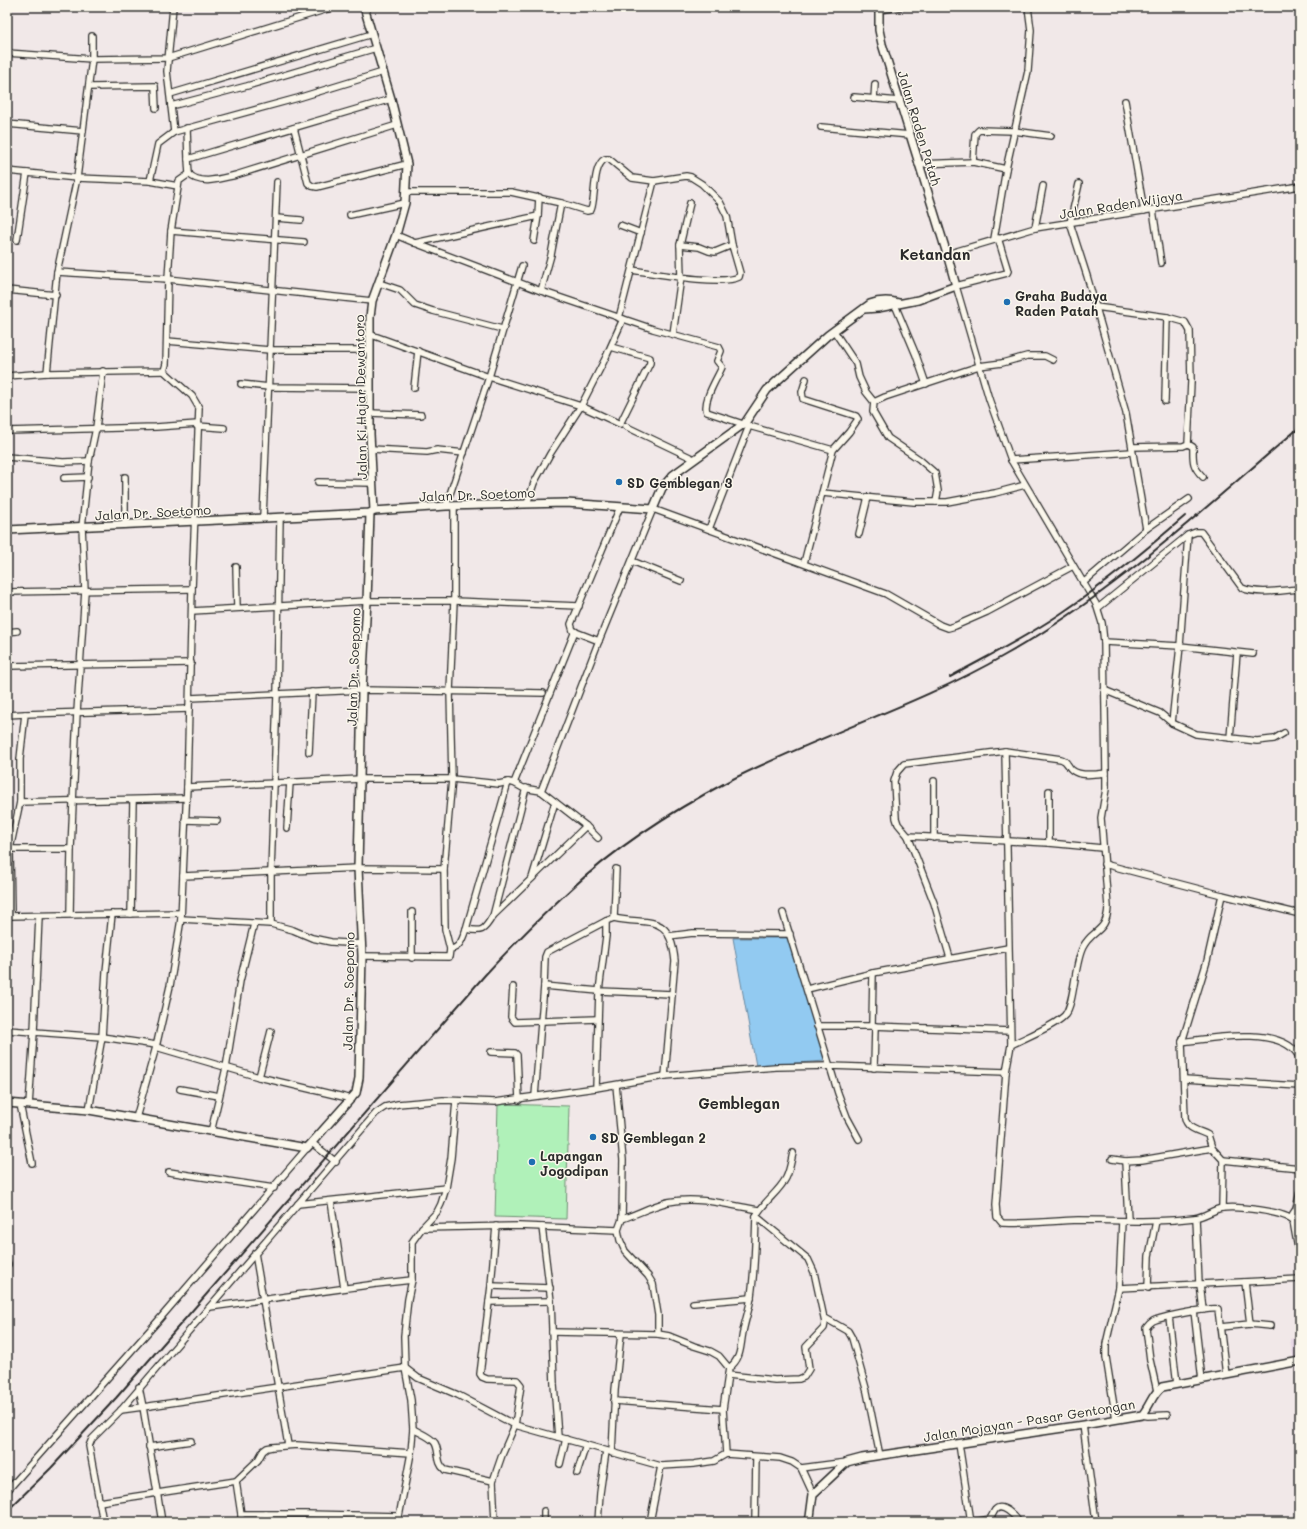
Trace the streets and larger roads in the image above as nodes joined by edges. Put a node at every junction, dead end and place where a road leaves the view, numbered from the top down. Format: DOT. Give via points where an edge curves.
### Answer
graph roads {
  1 [pos="173,7"];
  2 [pos="334,7"];
  3 [pos="364,7"];
  4 [pos="900,7"];
  5 [pos="1028,7"];
  6 [pos="879,8"];
  7 [pos="372,34"];
  8 [pos="92,36"];
  9 [pos="376,48"];
  10 [pos="7,54"];
  11 [pos="168,58"];
  12 [pos="92,59"];
  13 [pos="383,72"];
  14 [pos="875,84"];
  15 [pos="90,87"];
  16 [pos="170,94"];
  17 [pos="854,97"];
  18 [pos="391,99"];
  19 [pos="874,99"];
  20 [pos="899,101"];
  21 [pos="1125,101"];
  22 [pos="171,106"];
  23 [pos="156,108"];
  24 [pos="7,124"];
  25 [pos="397,125"];
  26 [pos="821,127"];
  27 [pos="187,128"];
  28 [pos="294,128"];
  29 [pos="83,131"];
  30 [pos="1014,131"];
  31 [pos="174,132"];
  32 [pos="910,136"];
  33 [pos="1052,136"];
  34 [pos="301,154"];
  35 [pos="188,159"];
  36 [pos="973,162"];
  37 [pos="407,164"];
  38 [pos="918,164"];
  39 [pos="1006,169"];
  40 [pos="7,171"];
  41 [pos="27,173"];
  42 [pos="189,174"];
  43 [pos="78,178"];
  44 [pos="150,181"];
  45 [pos="654,181"];
  46 [pos="277,182"];
  47 [pos="1079,184"];
  48 [pos="178,186"];
  49 [pos="1043,186"];
  50 [pos="1300,186"];
  51 [pos="406,192"];
  52 [pos="540,197"];
  53 [pos="561,202"];
  54 [pos="690,202"];
  55 [pos="405,203"];
  56 [pos="1153,210"];
  57 [pos="1144,211"];
  58 [pos="350,215"];
  59 [pos="538,216"];
  60 [pos="276,218"];
  61 [pos="301,220"];
  62 [pos="1070,223"];
  63 [pos="620,225"];
  64 [pos="1035,228"];
  65 [pos="171,231"];
  66 [pos="641,233"];
  67 [pos="396,235"];
  68 [pos="276,239"];
  69 [pos="996,239"];
  70 [pos="17,240"];
  71 [pos="534,241"];
  72 [pos="304,242"];
  73 [pos="415,243"];
  74 [pos="680,245"];
  75 [pos="732,245"];
  76 [pos="947,254"];
  77 [pos="1161,263"];
  78 [pos="522,266"];
  79 [pos="632,270"];
  80 [pos="57,272"];
  81 [pos="681,277"];
  82 [pos="168,279"];
  83 [pos="516,282"];
  84 [pos="378,283"];
  85 [pos="956,286"];
  86 [pos="7,290"];
  87 [pos="273,290"];
  88 [pos="541,292"];
  89 [pos="56,295"];
  90 [pos="372,301"];
  91 [pos="897,304"];
  92 [pos="1096,307"];
  93 [pos="1167,317"];
  94 [pos="621,318"];
  95 [pos="502,329"];
  96 [pos="834,331"];
  97 [pos="369,334"];
  98 [pos="673,334"];
  99 [pos="167,341"];
  100 [pos="611,347"];
  101 [pos="270,350"];
  102 [pos="370,350"];
  103 [pos="418,352"];
  104 [pos="1053,360"];
  105 [pos="980,366"];
  106 [pos="103,371"];
  107 [pos="164,371"];
  108 [pos="47,373"];
  109 [pos="7,376"];
  110 [pos="489,377"];
  111 [pos="806,379"];
  112 [pos="241,384"];
  113 [pos="926,384"];
  114 [pos="269,387"];
  115 [pos="369,388"];
  116 [pos="414,388"];
  117 [pos="1165,401"];
  118 [pos="874,402"];
  119 [pos="582,406"];
  120 [pos="370,413"];
  121 [pos="421,415"];
  122 [pos="197,425"];
  123 [pos="747,425"];
  124 [pos="625,426"];
  125 [pos="96,428"];
  126 [pos="224,428"];
  127 [pos="7,431"];
  128 [pos="1188,444"];
  129 [pos="371,449"];
  130 [pos="833,450"];
  131 [pos="1132,450"];
  132 [pos="464,453"];
  133 [pos="7,457"];
  134 [pos="694,459"];
  135 [pos="1011,460"];
  136 [pos="89,462"];
  137 [pos="125,476"];
  138 [pos="88,477"];
  139 [pos="1203,477"];
  140 [pos="64,478"];
  141 [pos="318,482"];
  142 [pos="373,483"];
  143 [pos="1025,485"];
  144 [pos="822,494"];
  145 [pos="868,497"];
  146 [pos="1190,499"];
  147 [pos="936,502"];
  148 [pos="527,504"];
  149 [pos="446,506"];
  150 [pos="454,506"];
  151 [pos="620,507"];
  152 [pos="653,509"];
  153 [pos="372,512"];
  154 [pos="263,517"];
  155 [pos="280,517"];
  156 [pos="194,522"];
  157 [pos="126,525"];
  158 [pos="82,527"];
  159 [pos="709,529"];
  160 [pos="1146,529"];
  161 [pos="7,530"];
  162 [pos="859,534"];
  163 [pos="1188,535"];
  164 [pos="632,561"];
  165 [pos="804,563"];
  166 [pos="1073,566"];
  167 [pos="236,567"];
  168 [pos="681,581"];
  169 [pos="1083,583"];
  170 [pos="1300,589"];
  171 [pos="192,590"];
  172 [pos="85,591"];
  173 [pos="7,592"];
  174 [pos="368,601"];
  175 [pos="454,601"];
  176 [pos="278,606"];
  177 [pos="579,606"];
  178 [pos="237,608"];
  179 [pos="1098,608"];
  180 [pos="192,611"];
  181 [pos="17,631"];
  182 [pos="7,632"];
  183 [pos="575,632"];
  184 [pos="599,641"];
  185 [pos="1104,642"];
  186 [pos="1180,646"];
  187 [pos="1237,653"];
  188 [pos="1253,654"];
  189 [pos="191,663"];
  190 [pos="80,665"];
  191 [pos="7,666"];
  192 [pos="362,690"];
  193 [pos="1104,690"];
  194 [pos="450,691"];
  195 [pos="312,692"];
  196 [pos="543,693"];
  197 [pos="278,695"];
  198 [pos="190,698"];
  199 [pos="189,709"];
  200 [pos="77,712"];
  201 [pos="25,714"];
  202 [pos="7,715"];
  203 [pos="1172,723"];
  204 [pos="1284,732"];
  205 [pos="1230,738"];
  206 [pos="1005,751"];
  207 [pos="309,752"];
  208 [pos="1106,773"];
  209 [pos="361,779"];
  210 [pos="452,779"];
  211 [pos="934,781"];
  212 [pos="274,782"];
  213 [pos="290,782"];
  214 [pos="511,782"];
  215 [pos="187,787"];
  216 [pos="526,788"];
  217 [pos="541,790"];
  218 [pos="1049,791"];
  219 [pos="186,798"];
  220 [pos="133,800"];
  221 [pos="20,802"];
  222 [pos="73,802"];
  223 [pos="556,802"];
  224 [pos="185,820"];
  225 [pos="217,821"];
  226 [pos="586,826"];
  227 [pos="287,828"];
  228 [pos="908,836"];
  229 [pos="598,838"];
  230 [pos="934,838"];
  231 [pos="1007,841"];
  232 [pos="1049,843"];
  233 [pos="1102,848"];
  234 [pos="8,849"];
  235 [pos="71,849"];
  236 [pos="1104,864"];
  237 [pos="358,868"];
  238 [pos="444,869"];
  239 [pos="616,869"];
  240 [pos="271,872"];
  241 [pos="183,876"];
  242 [pos="531,879"];
  243 [pos="1222,895"];
  244 [pos="412,912"];
  245 [pos="783,913"];
  246 [pos="70,914"];
  247 [pos="112,914"];
  248 [pos="131,914"];
  249 [pos="1300,914"];
  250 [pos="9,916"];
  251 [pos="39,916"];
  252 [pos="181,916"];
  253 [pos="492,917"];
  254 [pos="614,918"];
  255 [pos="606,921"];
  256 [pos="254,924"];
  257 [pos="271,924"];
  258 [pos="466,929"];
  259 [pos="790,934"];
  260 [pos="669,936"];
  261 [pos="362,944"];
  262 [pos="1008,948"];
  263 [pos="450,949"];
  264 [pos="362,956"];
  265 [pos="412,958"];
  266 [pos="950,958"];
  267 [pos="873,973"];
  268 [pos="544,986"];
  269 [pos="513,987"];
  270 [pos="807,990"];
  271 [pos="599,991"];
  272 [pos="672,994"];
  273 [pos="597,1019"];
  274 [pos="542,1021"];
  275 [pos="818,1026"];
  276 [pos="873,1026"];
  277 [pos="7,1030"];
  278 [pos="271,1031"];
  279 [pos="1010,1031"];
  280 [pos="34,1032"];
  281 [pos="102,1037"];
  282 [pos="1182,1042"];
  283 [pos="1012,1045"];
  284 [pos="156,1046"];
  285 [pos="491,1052"];
  286 [pos="1300,1059"];
  287 [pos="830,1066"];
  288 [pos="226,1068"];
  289 [pos="874,1068"];
  290 [pos="1006,1072"];
  291 [pos="665,1076"];
  292 [pos="259,1077"];
  293 [pos="1184,1079"];
  294 [pos="616,1085"];
  295 [pos="1300,1086"];
  296 [pos="596,1088"];
  297 [pos="180,1089"];
  298 [pos="219,1096"];
  299 [pos="535,1096"];
  300 [pos="352,1099"];
  301 [pos="519,1100"];
  302 [pos="456,1101"];
  303 [pos="7,1103"];
  304 [pos="20,1104"];
  305 [pos="29,1105"];
  306 [pos="89,1110"];
  307 [pos="136,1118"];
  308 [pos="211,1132"];
  309 [pos="859,1139"];
  310 [pos="310,1145"];
  311 [pos="1212,1148"];
  312 [pos="793,1153"];
  313 [pos="1112,1159"];
  314 [pos="1223,1160"];
  315 [pos="1125,1161"];
  316 [pos="336,1162"];
  317 [pos="32,1163"];
  318 [pos="1300,1168"];
  319 [pos="169,1172"];
  320 [pos="274,1188"];
  321 [pos="446,1188"];
  322 [pos="1300,1192"];
  323 [pos="331,1201"];
  324 [pos="298,1204"];
  325 [pos="1222,1208"];
  326 [pos="757,1213"];
  327 [pos="1196,1218"];
  328 [pos="622,1219"];
  329 [pos="1292,1219"];
  330 [pos="1125,1221"];
  331 [pos="1156,1221"];
  332 [pos="1300,1221"];
  333 [pos="496,1226"];
  334 [pos="542,1227"];
  335 [pos="422,1228"];
  336 [pos="618,1230"];
  337 [pos="255,1253"];
  338 [pos="1300,1260"];
  339 [pos="1300,1279"];
  340 [pos="412,1280"];
  341 [pos="1245,1282"];
  342 [pos="1199,1284"];
  343 [pos="491,1286"];
  344 [pos="344,1288"];
  345 [pos="550,1288"];
  346 [pos="1119,1288"];
  347 [pos="1148,1288"];
  348 [pos="751,1298"];
  349 [pos="263,1299"];
  350 [pos="551,1301"];
  351 [pos="489,1302"];
  352 [pos="693,1303"];
  353 [pos="210,1307"];
  354 [pos="1203,1310"];
  355 [pos="1194,1311"];
  356 [pos="1169,1317"];
  357 [pos="825,1318"];
  358 [pos="1250,1324"];
  359 [pos="1220,1326"];
  360 [pos="1270,1326"];
  361 [pos="552,1332"];
  362 [pos="621,1334"];
  363 [pos="658,1334"];
  364 [pos="1300,1361"];
  365 [pos="406,1368"];
  366 [pos="729,1368"];
  367 [pos="728,1375"];
  368 [pos="1226,1375"];
  369 [pos="1202,1380"];
  370 [pos="1178,1384"];
  371 [pos="277,1386"];
  372 [pos="139,1387"];
  373 [pos="1156,1391"];
  374 [pos="614,1401"];
  375 [pos="143,1407"];
  376 [pos="723,1409"];
  377 [pos="121,1410"];
  378 [pos="1142,1414"];
  379 [pos="1167,1415"];
  380 [pos="1116,1420"];
  381 [pos="515,1425"];
  382 [pos="1083,1425"];
  383 [pos="413,1429"];
  384 [pos="558,1437"];
  385 [pos="566,1439"];
  386 [pos="191,1441"];
  387 [pos="959,1444"];
  388 [pos="288,1445"];
  389 [pos="586,1445"];
  390 [pos="149,1447"];
  391 [pos="609,1452"];
  392 [pos="411,1453"];
  393 [pos="726,1454"];
  394 [pos="880,1456"];
  395 [pos="756,1457"];
  396 [pos="847,1462"];
  397 [pos="560,1464"];
  398 [pos="661,1466"];
  399 [pos="801,1468"];
  400 [pos="577,1473"];
  401 [pos="236,1481"];
  402 [pos="493,1481"];
  403 [pos="7,1491"];
  404 [pos="157,1494"];
  405 [pos="813,1494"];
  406 [pos="99,1502"];
  407 [pos="544,1511"];
  408 [pos="241,1514"];
  409 [pos="266,1514"];
  410 [pos="358,1519"];
  411 [pos="399,1519"];
  412 [pos="103,1522"];
  413 [pos="162,1522"];
  414 [pos="241,1522"];
  415 [pos="266,1522"];
  416 [pos="495,1522"];
  417 [pos="544,1522"];
  418 [pos="598,1522"];
  419 [pos="650,1522"];
  420 [pos="755,1522"];
  421 [pos="808,1522"];
  422 [pos="928,1522"];
  423 [pos="942,1522"];
  424 [pos="972,1522"];
  425 [pos="1019,1522"];
  426 [pos="1096,1522"];
  1 -- 11 [label="street"];
  2 -- 11 [label="street"];
  3 -- 7 [label="street, Jalan Ki Hajar Dewantoro"];
  4 -- 6 [label="street"];
  5 -- 30 [label="street" via="1031,30 1028,70"];
  6 -- 20 [label="street, Jalan Raden Patah" via="882,44"];
  7 -- 9 [label="street, Jalan Ki Hajar Dewantoro"];
  7 -- 16 [label="street"];
  8 -- 12 [label="street"];
  9 -- 13 [label="street, Jalan Ki Hajar Dewantoro"];
  9 -- 22 [label="street"];
  10 -- 12 [label="street"];
  11 -- 12 [label="street"];
  11 -- 16 [label="street"];
  12 -- 15 [label="street"];
  13 -- 18 [label="street, Jalan Ki Hajar Dewantoro"];
  13 -- 27 [label="street"];
  14 -- 19 [label="street"];
  15 -- 23 [label="street" via="155,86"];
  15 -- 29 [label="street"];
  16 -- 22 [label="street"];
  17 -- 19 [label="street"];
  18 -- 25 [label="street, Jalan Ki Hajar Dewantoro"];
  18 -- 28 [label="street"];
  19 -- 20 [label="street"];
  20 -- 32 [label="street, Jalan Raden Patah"];
  21 -- 57 [label="street"];
  22 -- 31 [label="street"];
  24 -- 29 [label="street"];
  25 -- 34 [label="street"];
  25 -- 37 [label="street, Jalan Ki Hajar Dewantoro"];
  26 -- 32 [label="street"];
  27 -- 31 [label="street"];
  27 -- 35 [label="street"];
  28 -- 34 [label="street"];
  28 -- 35 [label="street"];
  29 -- 43 [label="street"];
  30 -- 33 [label="street"];
  30 -- 36 [label="street" via="979,130 976,134"];
  30 -- 39 [label="street"];
  31 -- 44 [label="street" via="158,144"];
  32 -- 38 [label="street, Jalan Raden Patah"];
  34 -- 37 [label="street" via="308,182 316,187"];
  34 -- 42 [label="street" via="223,178 201,180"];
  35 -- 42 [label="street"];
  36 -- 38 [label="street"];
  36 -- 39 [label="street"];
  37 -- 51 [label="street, Jalan Ki Hajar Dewantoro"];
  38 -- 76 [label="street, Jalan Raden Patah"];
  39 -- 69 [label="street"];
  40 -- 41 [label="street"];
  41 -- 43 [label="street"];
  41 -- 70 [label="street"];
  42 -- 48 [label="street" via="179,181"];
  43 -- 44 [label="street"];
  43 -- 80 [label="street"];
  44 -- 48 [label="street"];
  45 -- 53 [label="street" via="632,178 609,159 605,159 600,164 591,210"];
  45 -- 66 [label="street"];
  45 -- 75 [label="street" via="686,176 702,184 720,202 727,216"];
  46 -- 60 [label="street"];
  47 -- 62 [label="street"];
  48 -- 65 [label="street"];
  49 -- 64 [label="street"];
  50 -- 56 [label="street, Jalan Raden Wijaya"];
  51 -- 52 [label="street" via="511,192"];
  51 -- 55 [label="street, Jalan Ki Hajar Dewantoro"];
  52 -- 53 [label="street"];
  52 -- 59 [label="street"];
  53 -- 88 [label="street"];
  54 -- 74 [label="street"];
  55 -- 58 [label="street"];
  55 -- 67 [label="street, Jalan Ki Hajar Dewantoro"];
  56 -- 57 [label="street, Jalan Raden Wijaya"];
  56 -- 77 [label="street"];
  57 -- 62 [label="street, Jalan Raden Wijaya"];
  59 -- 71 [label="street"];
  59 -- 73 [label="street"];
  60 -- 61 [label="street"];
  60 -- 68 [label="street"];
  62 -- 64 [label="street, Jalan Raden Wijaya"];
  62 -- 92 [label="street"];
  63 -- 66 [label="street"];
  64 -- 69 [label="street, Jalan Raden Wijaya"];
  65 -- 68 [label="street"];
  65 -- 82 [label="street"];
  66 -- 79 [label="street"];
  67 -- 73 [label="street"];
  67 -- 84 [label="street, Jalan Ki Hajar Dewantoro"];
  68 -- 72 [label="street"];
  68 -- 87 [label="street"];
  69 -- 76 [label="street, Jalan Raden Wijaya"];
  69 -- 85 [label="street" via="1007,273"];
  73 -- 83 [label="street"];
  74 -- 75 [label="street" via="715,252"];
  74 -- 81 [label="street"];
  75 -- 81 [label="street" via="739,277 728,280"];
  76 -- 85 [label="street, Jalan Raden Patah"];
  78 -- 83 [label="street"];
  79 -- 81 [label="street"];
  79 -- 94 [label="street"];
  80 -- 82 [label="street"];
  80 -- 89 [label="street"];
  81 -- 98 [label="street"];
  82 -- 87 [label="street"];
  82 -- 99 [label="street"];
  83 -- 88 [label="street"];
  83 -- 95 [label="street"];
  84 -- 90 [label="street, Jalan Ki Hajar Dewantoro"];
  84 -- 95 [label="street" via="400,290 415,305 433,312"];
  85 -- 91 [label="street" via="928,297"];
  85 -- 105 [label="street"];
  86 -- 89 [label="street"];
  87 -- 90 [label="street"];
  87 -- 101 [label="street"];
  88 -- 94 [label="street"];
  89 -- 108 [label="street"];
  90 -- 97 [label="street, Jalan Ki Hajar Dewantoro"];
  91 -- 96 [label="street" via="891,301 870,304"];
  91 -- 113 [label="street"];
  92 -- 93 [label="street"];
  92 -- 131 [label="street" via="1126,413"];
  93 -- 117 [label="street"];
  93 -- 128 [label="street" via="1185,322 1190,331"];
  94 -- 98 [label="street"];
  94 -- 100 [label="street"];
  95 -- 110 [label="street"];
  96 -- 118 [label="street" via="856,364 866,392"];
  96 -- 123 [label="street" via="767,390"];
  97 -- 102 [label="street, Jalan Ki Hajar Dewantoro"];
  97 -- 103 [label="street"];
  98 -- 123 [label="street" via="721,349 717,361 722,367 706,409 711,414"];
  99 -- 101 [label="street"];
  99 -- 107 [label="street"];
  100 -- 119 [label="street"];
  100 -- 119 [label="street" via="650,358 650,363 620,424"];
  101 -- 102 [label="street"];
  101 -- 114 [label="street"];
  102 -- 115 [label="street, Jalan Ki Hajar Dewantoro"];
  103 -- 110 [label="street"];
  103 -- 116 [label="street"];
  104 -- 105 [label="street" via="1045,356 1027,356"];
  105 -- 113 [label="street"];
  105 -- 135 [label="street"];
  106 -- 107 [label="street"];
  106 -- 108 [label="street"];
  106 -- 125 [label="street"];
  107 -- 122 [label="street" via="196,402 199,408"];
  108 -- 109 [label="street"];
  110 -- 119 [label="street"];
  110 -- 132 [label="street"];
  111 -- 130 [label="street" via="802,392 803,399 857,417 857,422"];
  112 -- 114 [label="street"];
  113 -- 118 [label="street"];
  114 -- 115 [label="street"];
  114 -- 154 [label="street"];
  115 -- 120 [label="street, Jalan Ki Hajar Dewantoro"];
  118 -- 147 [label="street" via="873,412 888,438 935,473 938,491"];
  119 -- 148 [label="street" via="537,477"];
  120 -- 121 [label="street"];
  120 -- 129 [label="street, Jalan Ki Hajar Dewantoro"];
  122 -- 125 [label="street"];
  122 -- 126 [label="street"];
  122 -- 156 [label="street"];
  123 -- 130 [label="street"];
  123 -- 134 [label="street"];
  123 -- 159 [label="street"];
  124 -- 134 [label="street"];
  125 -- 127 [label="street"];
  125 -- 136 [label="street"];
  128 -- 131 [label="street"];
  128 -- 139 [label="street" via="1192,447 1194,465"];
  129 -- 132 [label="street"];
  129 -- 142 [label="street, Jalan Ki Hajar Dewantoro"];
  130 -- 144 [label="street"];
  131 -- 135 [label="street"];
  131 -- 160 [label="street"];
  132 -- 149 [label="street"];
  133 -- 136 [label="street"];
  134 -- 152 [label="street" via="665,484"];
  135 -- 143 [label="street"];
  136 -- 138 [label="street"];
  137 -- 157 [label="street"];
  138 -- 140 [label="street"];
  138 -- 158 [label="street"];
  141 -- 142 [label="street"];
  142 -- 153 [label="street, Jalan Ki Hajar Dewantoro"];
  143 -- 147 [label="street"];
  143 -- 166 [label="street"];
  144 -- 145 [label="street"];
  144 -- 165 [label="street"];
  145 -- 147 [label="street"];
  145 -- 162 [label="street"];
  146 -- 160 [label="street"];
  148 -- 150 [label="street, Jalan Dr. Soetomo"];
  148 -- 151 [label="street, Jalan Dr. Soetomo" via="576,503"];
  149 -- 150 [label="street, Jalan Dr. Soetomo"];
  149 -- 153 [label="street, Jalan Dr. Soetomo"];
  150 -- 175 [label="street"];
  151 -- 152 [label="street, Jalan Dr. Soetomo"];
  151 -- 177 [label="street"];
  152 -- 159 [label="street"];
  152 -- 164 [label="street"];
  153 -- 155 [label="street, Jalan Dr. Soetomo"];
  153 -- 174 [label="street, Jalan Dr. Soepomo"];
  154 -- 155 [label="street, Jalan Dr. Soetomo"];
  154 -- 156 [label="street, Jalan Dr. Soetomo"];
  155 -- 176 [label="street"];
  156 -- 157 [label="street, Jalan Dr. Soetomo"];
  156 -- 171 [label="street"];
  157 -- 158 [label="street, Jalan Dr. Soetomo"];
  158 -- 161 [label="street, Jalan Dr. Soetomo"];
  158 -- 172 [label="street"];
  159 -- 165 [label="street"];
  160 -- 169 [label="street"];
  163 -- 170 [label="street" via="1201,532 1242,588 1249,591"];
  163 -- 179 [label="street"];
  163 -- 186 [label="street"];
  164 -- 168 [label="street"];
  164 -- 184 [label="street"];
  165 -- 166 [label="street" via="886,594 948,628 987,612"];
  166 -- 169 [label="street"];
  167 -- 178 [label="street"];
  169 -- 179 [label="street"];
  171 -- 172 [label="street"];
  171 -- 180 [label="street"];
  172 -- 173 [label="street"];
  172 -- 190 [label="street"];
  174 -- 175 [label="street"];
  174 -- 176 [label="street"];
  174 -- 192 [label="street, Jalan Dr. Soepomo"];
  175 -- 177 [label="street"];
  175 -- 194 [label="street"];
  176 -- 178 [label="street"];
  176 -- 197 [label="street"];
  177 -- 183 [label="street" via="571,624"];
  178 -- 180 [label="street"];
  179 -- 185 [label="street"];
  180 -- 189 [label="street"];
  181 -- 182 [label="street"];
  183 -- 184 [label="street"];
  183 -- 214 [label="street"];
  184 -- 217 [label="street"];
  185 -- 186 [label="street"];
  185 -- 193 [label="street"];
  186 -- 187 [label="street"];
  186 -- 203 [label="street"];
  187 -- 188 [label="street"];
  187 -- 205 [label="street"];
  189 -- 190 [label="street"];
  189 -- 198 [label="street"];
  190 -- 191 [label="street"];
  190 -- 200 [label="street"];
  192 -- 194 [label="street"];
  192 -- 195 [label="street"];
  192 -- 209 [label="street, Jalan Dr. Soepomo"];
  193 -- 203 [label="street" via="1160,714"];
  193 -- 208 [label="street"];
  194 -- 196 [label="street"];
  194 -- 210 [label="street"];
  195 -- 197 [label="street"];
  195 -- 207 [label="street"];
  197 -- 198 [label="street"];
  197 -- 212 [label="street"];
  198 -- 199 [label="street"];
  199 -- 200 [label="street"];
  199 -- 215 [label="street"];
  200 -- 201 [label="street"];
  200 -- 222 [label="street"];
  201 -- 202 [label="street"];
  201 -- 221 [label="street" via="20,759"];
  203 -- 205 [label="street" via="1196,734"];
  204 -- 205 [label="street" via="1274,739 1257,741"];
  206 -- 208 [label="street" via="1065,760 1076,772 1094,775"];
  206 -- 228 [label="street" via="904,764 894,781 896,818"];
  206 -- 231 [label="street"];
  208 -- 233 [label="street" via="1101,818"];
  209 -- 210 [label="street"];
  209 -- 213 [label="street"];
  209 -- 237 [label="street, Jalan Dr. Soepomo"];
  210 -- 214 [label="street" via="500,784"];
  210 -- 238 [label="street"];
  211 -- 230 [label="street"];
  212 -- 213 [label="street"];
  212 -- 215 [label="street"];
  212 -- 240 [label="street"];
  213 -- 227 [label="street"];
  214 -- 216 [label="street"];
  214 -- 258 [label="street"];
  215 -- 219 [label="street"];
  216 -- 217 [label="street"];
  216 -- 253 [label="street"];
  217 -- 223 [label="street"];
  218 -- 232 [label="street"];
  219 -- 220 [label="street"];
  219 -- 224 [label="street"];
  220 -- 222 [label="street"];
  220 -- 248 [label="street"];
  221 -- 222 [label="street"];
  221 -- 234 [label="street"];
  222 -- 235 [label="street"];
  223 -- 226 [label="street"];
  223 -- 242 [label="street"];
  224 -- 225 [label="street"];
  224 -- 241 [label="street"];
  226 -- 229 [label="street"];
  226 -- 242 [label="street"];
  228 -- 230 [label="street"];
  228 -- 266 [label="street" via="934,903"];
  230 -- 231 [label="street"];
  231 -- 232 [label="street"];
  231 -- 262 [label="street"];
  232 -- 233 [label="street"];
  233 -- 236 [label="street"];
  234 -- 235 [label="street"];
  234 -- 250 [label="street"];
  235 -- 246 [label="street"];
  236 -- 243 [label="street"];
  236 -- 283 [label="street" via="1107,918 1104,925 1086,942 1080,952 1067,1010 1056,1022"];
  237 -- 238 [label="street"];
  237 -- 240 [label="street"];
  237 -- 261 [label="street, Jalan Dr. Soepomo"];
  238 -- 263 [label="street" via="445,929"];
  239 -- 254 [label="street"];
  240 -- 241 [label="street"];
  240 -- 257 [label="street"];
  241 -- 252 [label="street"];
  242 -- 253 [label="street"];
  243 -- 249 [label="street"];
  243 -- 282 [label="street" via="1205,968"];
  244 -- 265 [label="street"];
  245 -- 259 [label="street"];
  246 -- 247 [label="street"];
  246 -- 251 [label="street"];
  247 -- 248 [label="street"];
  247 -- 281 [label="street"];
  248 -- 252 [label="street"];
  250 -- 251 [label="street"];
  251 -- 280 [label="street"];
  252 -- 256 [label="street"];
  252 -- 284 [label="street" via="170,986"];
  253 -- 258 [label="street" via="483,930"];
  254 -- 255 [label="street"];
  254 -- 260 [label="street" via="659,924"];
  255 -- 268 [label="street" via="547,952"];
  255 -- 271 [label="street"];
  256 -- 257 [label="street"];
  256 -- 288 [label="street" via="240,981"];
  257 -- 261 [label="street" via="312,938"];
  258 -- 263 [label="street" via="460,944"];
  259 -- 260 [label="street" via="694,933"];
  259 -- 270 [label="street"];
  260 -- 272 [label="street" via="675,961"];
  261 -- 264 [label="street, Jalan Dr. Soepomo"];
  262 -- 266 [label="street"];
  262 -- 279 [label="street"];
  263 -- 265 [label="street" via="449,957"];
  264 -- 265 [label="street"];
  264 -- 300 [label="street, Jalan Dr. Soepomo" via="359,1078"];
  266 -- 267 [label="street"];
  267 -- 270 [label="street"];
  267 -- 276 [label="street"];
  268 -- 271 [label="street"];
  268 -- 274 [label="street"];
  269 -- 274 [label="street" via="512,1021"];
  270 -- 275 [label="street"];
  271 -- 272 [label="street"];
  271 -- 273 [label="street"];
  272 -- 291 [label="street"];
  273 -- 274 [label="street"];
  273 -- 296 [label="street"];
  274 -- 299 [label="street"];
  275 -- 276 [label="street"];
  275 -- 287 [label="street"];
  276 -- 279 [label="street"];
  276 -- 289 [label="street"];
  277 -- 280 [label="street"];
  278 -- 292 [label="street"];
  279 -- 283 [label="street"];
  280 -- 281 [label="street"];
  280 -- 305 [label="street"];
  281 -- 284 [label="street"];
  281 -- 306 [label="street"];
  282 -- 286 [label="street" via="1236,1035 1252,1036 1288,1045 1295,1050"];
  282 -- 293 [label="street"];
  283 -- 290 [label="street"];
  284 -- 288 [label="street"];
  284 -- 307 [label="street"];
  285 -- 301 [label="street" via="517,1055"];
  287 -- 289 [label="street"];
  287 -- 291 [label="street" via="776,1067"];
  287 -- 309 [label="street" via="847,1117"];
  288 -- 292 [label="street"];
  288 -- 298 [label="street"];
  289 -- 290 [label="street"];
  290 -- 330 [label="street" via="996,1205 999,1220 1002,1223"];
  291 -- 294 [label="street"];
  292 -- 300 [label="street"];
  293 -- 295 [label="street"];
  293 -- 311 [label="street" via="1186,1122 1189,1127 1208,1135"];
  294 -- 296 [label="street"];
  294 -- 328 [label="street" via="623,1160"];
  296 -- 299 [label="street"];
  297 -- 298 [label="street"];
  298 -- 308 [label="street"];
  299 -- 301 [label="street"];
  300 -- 310 [label="street, Jalan Dr. Soepomo"];
  301 -- 302 [label="street"];
  302 -- 316 [label="street" via="398,1104 382,1109"];
  302 -- 321 [label="street"];
  303 -- 304 [label="street"];
  304 -- 305 [label="street"];
  304 -- 317 [label="street"];
  305 -- 306 [label="street"];
  306 -- 307 [label="street"];
  307 -- 308 [label="street"];
  308 -- 310 [label="street"];
  310 -- 316 [label="street"];
  310 -- 320 [label="street"];
  311 -- 314 [label="street"];
  311 -- 315 [label="street"];
  312 -- 326 [label="street" via="786,1178"];
  313 -- 315 [label="street"];
  314 -- 318 [label="street"];
  314 -- 325 [label="street"];
  315 -- 330 [label="street"];
  316 -- 324 [label="street"];
  319 -- 320 [label="street"];
  320 -- 403 [label="street"];
  321 -- 323 [label="street"];
  321 -- 335 [label="street" via="437,1212"];
  322 -- 329 [label="street"];
  323 -- 324 [label="street"];
  323 -- 344 [label="street"];
  324 -- 337 [label="street"];
  325 -- 327 [label="street"];
  325 -- 329 [label="street" via="1273,1213"];
  326 -- 328 [label="street" via="717,1202 685,1200 667,1202"];
  326 -- 348 [label="street"];
  326 -- 357 [label="street" via="808,1259 814,1272"];
  327 -- 331 [label="street"];
  327 -- 342 [label="street"];
  328 -- 336 [label="street"];
  329 -- 332 [label="street"];
  329 -- 338 [label="street"];
  330 -- 331 [label="street"];
  330 -- 346 [label="street"];
  331 -- 347 [label="street" via="1149,1256"];
  333 -- 334 [label="street"];
  333 -- 335 [label="street"];
  333 -- 343 [label="street"];
  334 -- 336 [label="street"];
  334 -- 345 [label="street"];
  335 -- 340 [label="street" via="412,1242"];
  336 -- 363 [label="street" via="625,1251 653,1284"];
  337 -- 349 [label="street"];
  337 -- 353 [label="street"];
  339 -- 341 [label="street"];
  340 -- 344 [label="street"];
  340 -- 365 [label="street" via="404,1336"];
  341 -- 342 [label="street"];
  341 -- 358 [label="street"];
  342 -- 347 [label="street"];
  342 -- 354 [label="street"];
  343 -- 345 [label="street"];
  343 -- 351 [label="street"];
  344 -- 349 [label="street"];
  345 -- 350 [label="street"];
  346 -- 347 [label="street"];
  346 -- 380 [label="street" via="1106,1344"];
  348 -- 352 [label="street"];
  348 -- 366 [label="street" via="742,1332 741,1349 736,1362"];
  349 -- 353 [label="street"];
  349 -- 371 [label="street"];
  350 -- 351 [label="street"];
  350 -- 361 [label="street"];
  351 -- 381 [label="street" via="480,1374 482,1378 487,1379 520,1382"];
  353 -- 372 [label="street"];
  354 -- 355 [label="street"];
  354 -- 359 [label="street" via="1218,1310"];
  355 -- 356 [label="street"];
  355 -- 369 [label="street"];
  356 -- 370 [label="street"];
  356 -- 373 [label="street" via="1152,1322 1146,1328"];
  357 -- 367 [label="street" via="824,1328 806,1347 809,1369 804,1377 775,1380"];
  357 -- 394 [label="street" via="848,1331 852,1338 867,1392"];
  358 -- 359 [label="street"];
  358 -- 360 [label="street"];
  359 -- 368 [label="street"];
  361 -- 362 [label="street"];
  361 -- 384 [label="street"];
  362 -- 363 [label="street"];
  362 -- 374 [label="street"];
  363 -- 366 [label="street" via="710,1351 719,1356"];
  364 -- 368 [label="street"];
  365 -- 371 [label="street"];
  365 -- 381 [label="street" via="418,1378 458,1395"];
  365 -- 383 [label="street"];
  366 -- 367 [label="street"];
  367 -- 376 [label="street"];
  368 -- 369 [label="street"];
  369 -- 370 [label="street"];
  370 -- 373 [label="street"];
  371 -- 375 [label="street"];
  371 -- 388 [label="street"];
  372 -- 375 [label="street"];
  372 -- 377 [label="street"];
  373 -- 378 [label="street, Jalan Mojayan - Pasar Gentongan"];
  374 -- 376 [label="street"];
  374 -- 391 [label="street"];
  375 -- 377 [label="street"];
  375 -- 390 [label="street"];
  376 -- 393 [label="street"];
  377 -- 406 [label="street" via="92,1439 89,1446"];
  378 -- 379 [label="street"];
  378 -- 380 [label="street, Jalan Mojayan - Pasar Gentongan"];
  380 -- 382 [label="street, Jalan Mojayan - Pasar Gentongan"];
  381 -- 384 [label="street"];
  381 -- 402 [label="street"];
  382 -- 387 [label="street, Jalan Mojayan - Pasar Gentongan"];
  382 -- 426 [label="street"];
  383 -- 392 [label="street"];
  383 -- 402 [label="street" via="432,1440 445,1470"];
  384 -- 385 [label="street"];
  385 -- 389 [label="street"];
  385 -- 397 [label="street"];
  386 -- 390 [label="street"];
  387 -- 394 [label="street, Jalan Mojayan - Pasar Gentongan"];
  387 -- 424 [label="street"];
  388 -- 392 [label="street"];
  388 -- 401 [label="street" via="267,1448"];
  389 -- 391 [label="street"];
  389 -- 400 [label="street"];
  390 -- 404 [label="street"];
  391 -- 398 [label="street"];
  391 -- 418 [label="street" via="600,1492"];
  392 -- 411 [label="street"];
  393 -- 395 [label="street"];
  393 -- 398 [label="street" via="714,1461"];
  394 -- 396 [label="street, Jalan Mojayan - Pasar Gentongan"];
  395 -- 399 [label="street" via="780,1458"];
  395 -- 420 [label="street"];
  396 -- 399 [label="street"];
  396 -- 405 [label="street"];
  398 -- 419 [label="street"];
  399 -- 405 [label="street"];
  401 -- 404 [label="street"];
  401 -- 408 [label="street"];
  402 -- 416 [label="street"];
  404 -- 406 [label="street"];
  404 -- 413 [label="street"];
  405 -- 421 [label="street"];
  406 -- 412 [label="street"];
  407 -- 417 [label="street"];
  408 -- 409 [label="street"];
  408 -- 414 [label="street"];
  409 -- 410 [label="street"];
  409 -- 415 [label="street"];
  410 -- 411 [label="street"];
  422 -- 423 [label="street"];
  424 -- 425 [label="street" via="990,1519 999,1508 1013,1514"];
}
